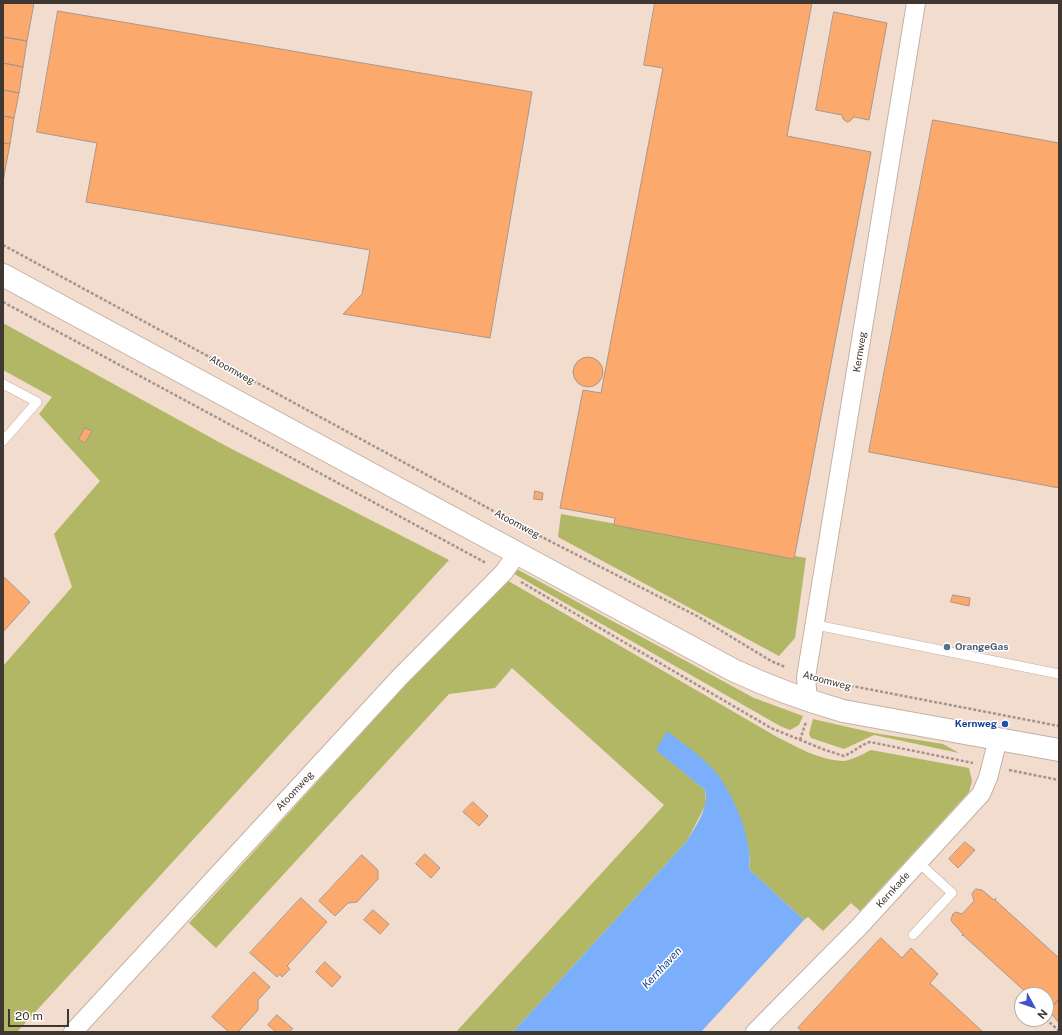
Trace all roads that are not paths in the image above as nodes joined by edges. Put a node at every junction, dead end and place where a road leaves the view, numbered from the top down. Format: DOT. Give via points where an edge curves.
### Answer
graph roads {
  1 [pos="916,3"];
  2 [pos="3,275"];
  3 [pos="3,384"];
  4 [pos="3,442"];
  5 [pos="518,552"];
  6 [pos="816,625"];
  7 [pos="1059,674"];
  8 [pos="808,701"];
  9 [pos="998,739"];
  10 [pos="1059,750"];
  11 [pos="918,862"];
  12 [pos="913,935"];
  13 [pos="762,1030"];
  14 [pos="73,1032"];
  1 -- 6 [label="street, Kernweg"];
  2 -- 5 [label="street"];
  3 -- 4 [label="lane" via="37,402"];
  5 -- 8 [label="street" via="733,670"];
  5 -- 14 [label="street, Atoomweg" via="504,572 399,678"];
  6 -- 7 [label="lane"];
  6 -- 8 [label="street, Kernweg" via="806,677"];
  8 -- 9 [label="street" via="843,711"];
  9 -- 10 [label="street"];
  9 -- 11 [label="street, Kernkade" via="988,778 980,794"];
  11 -- 12 [label="lane" via="952,893"];
  11 -- 13 [label="street, Kernkade"];
}
